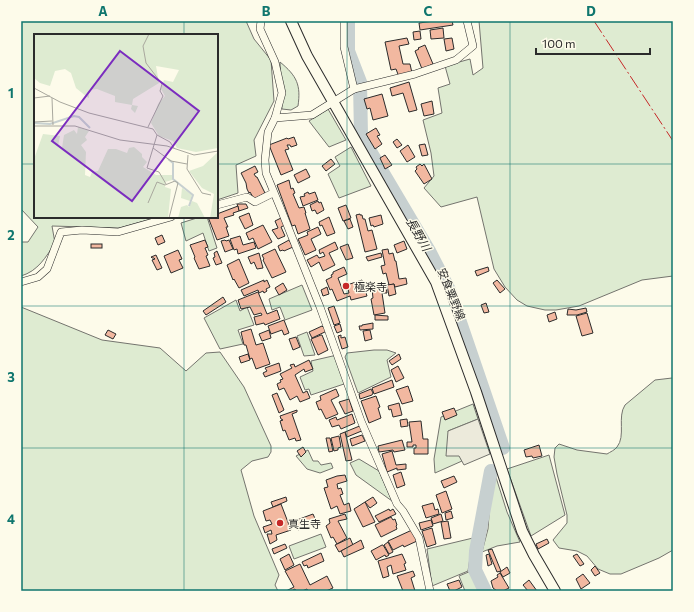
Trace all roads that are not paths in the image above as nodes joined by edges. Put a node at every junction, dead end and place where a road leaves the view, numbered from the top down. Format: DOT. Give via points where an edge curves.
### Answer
graph roads {
  1 [pos="261,21"];
  2 [pos="291,21"];
  3 [pos="344,21"];
  4 [pos="467,21"];
  5 [pos="358,88"];
  6 [pos="334,102"];
  7 [pos="276,118"];
  8 [pos="273,193"];
  9 [pos="218,205"];
  10 [pos="167,218"];
  11 [pos="21,282"];
  12 [pos="430,591"];
  13 [pos="555,591"];
  1 -- 7 [label="street" via="260,30 275,62 282,93"];
  2 -- 6 [label="main road, 安食粟野線" via="307,56"];
  3 -- 5 [label="street" via="344,47"];
  4 -- 5 [label="street" via="473,46 456,60 415,74"];
  5 -- 6 [label="street"];
  6 -- 7 [label="street" via="312,115"];
  6 -- 13 [label="main road, 安食粟野線" via="436,282 522,531"];
  7 -- 8 [label="street" via="268,132 265,160 266,173"];
  8 -- 9 [label="street" via="255,202 247,197"];
  8 -- 12 [label="street" via="320,307 361,420 397,504 419,538"];
  10 -- 11 [label="street" via="118,232 61,232 47,269 38,277"];
}
